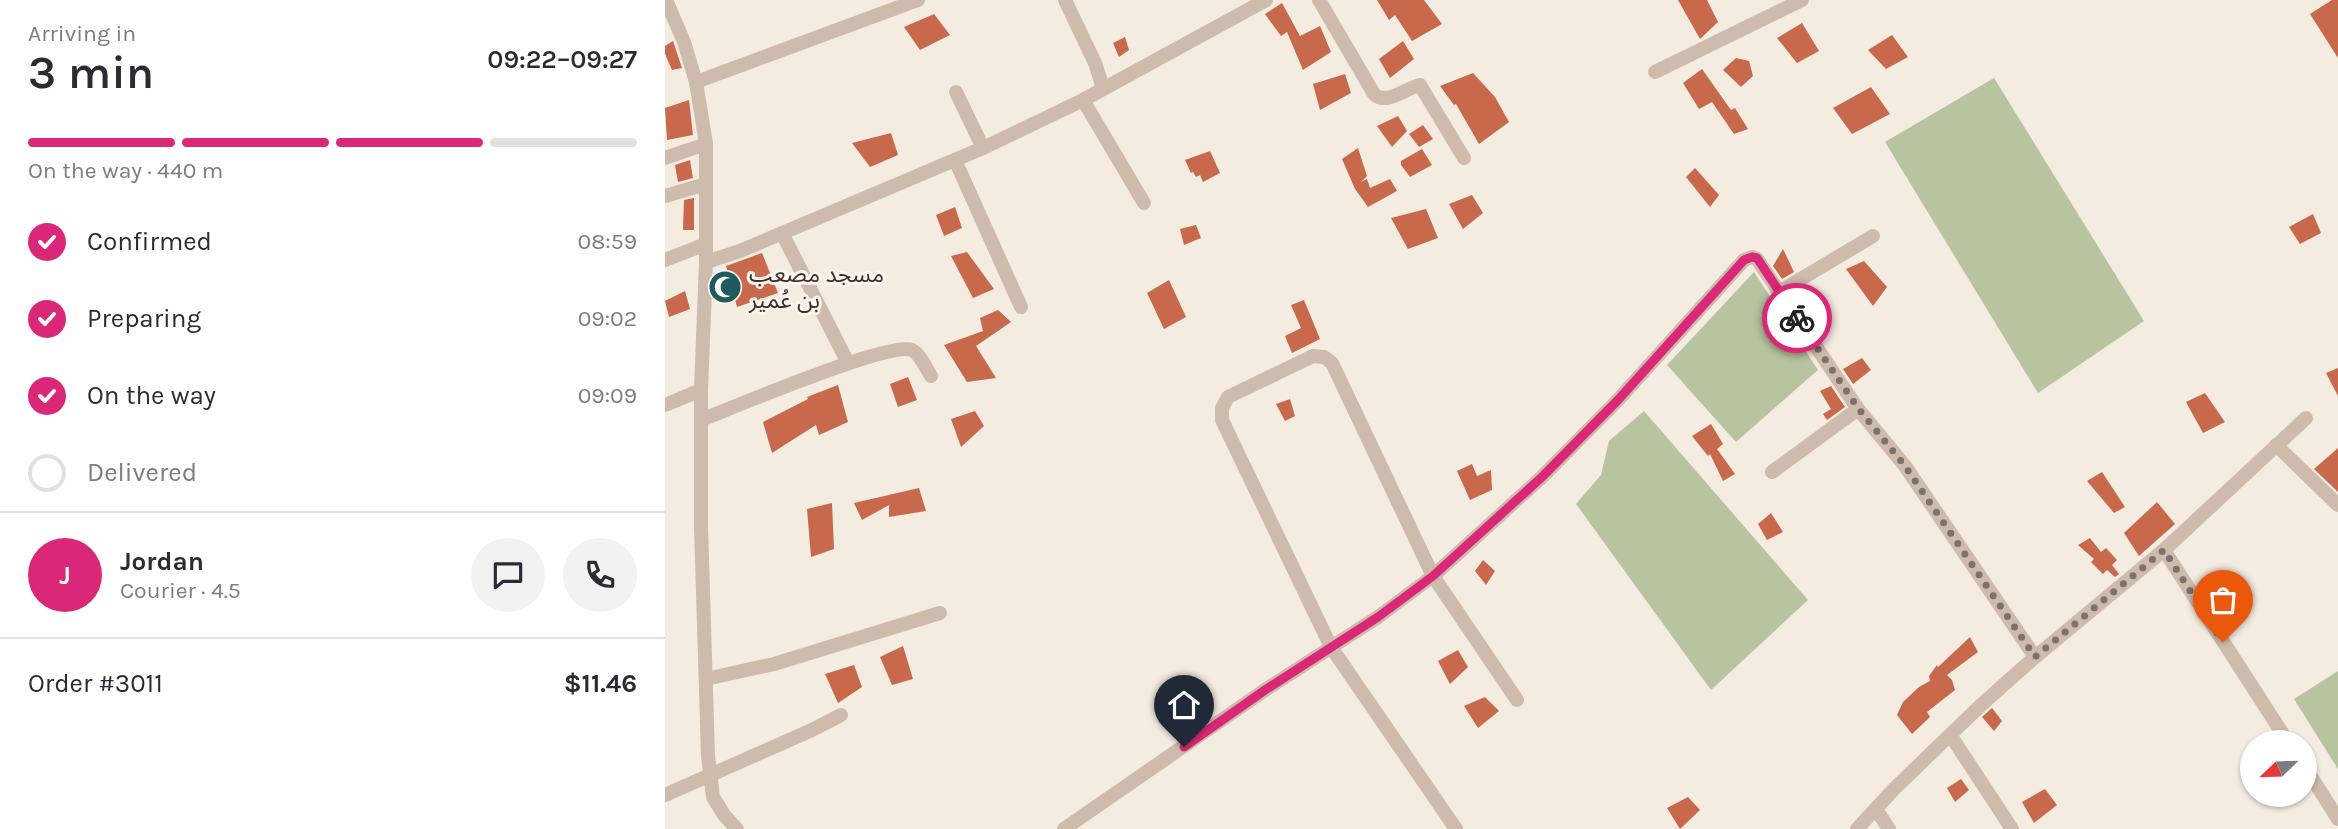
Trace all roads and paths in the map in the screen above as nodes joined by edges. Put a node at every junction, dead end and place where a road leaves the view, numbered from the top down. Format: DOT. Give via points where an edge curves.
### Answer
graph roads {
  1 [pos="666,0"];
  2 [pos="918,0"];
  3 [pos="1065,0"];
  4 [pos="1266,0"];
  5 [pos="1319,0"];
  6 [pos="1801,0"];
  7 [pos="1655,72"];
  8 [pos="696,82"];
  9 [pos="1103,88"];
  10 [pos="956,92"];
  11 [pos="1083,100"];
  12 [pos="706,144"];
  13 [pos="983,148"];
  14 [pos="665,158"];
  15 [pos="1464,158"];
  16 [pos="955,160"];
  17 [pos="706,184"];
  18 [pos="665,196"];
  19 [pos="1144,203"];
  20 [pos="782,233"];
  21 [pos="1873,236"];
  22 [pos="706,243"];
  23 [pos="665,260"];
  24 [pos="706,262"];
  25 [pos="1779,292"];
  26 [pos="1021,307"];
  27 [pos="848,363"];
  28 [pos="932,376"];
  29 [pos="701,390"];
  30 [pos="665,405"];
  31 [pos="1858,408"];
  32 [pos="2306,418"];
  33 [pos="701,420"];
  34 [pos="2276,445"];
  35 [pos="1772,472"];
  36 [pos="2338,505"];
  37 [pos="2164,550"];
  38 [pos="1433,576"];
  39 [pos="940,613"];
  40 [pos="1331,647"];
  41 [pos="2035,657"];
  42 [pos="706,679"];
  43 [pos="1517,699"];
  44 [pos="841,715"];
  45 [pos="2280,730"];
  46 [pos="1951,736"];
  47 [pos="709,776"];
  48 [pos="2317,786"];
  49 [pos="665,795"];
  50 [pos="1876,809"];
  51 [pos="2338,819"];
  52 [pos="737,829"];
  53 [pos="1064,829"];
  54 [pos="1455,829"];
  55 [pos="1857,829"];
  56 [pos="1889,829"];
  57 [pos="2012,829"];
  1 -- 8 [label="street"];
  2 -- 8 [label="street"];
  3 -- 9 [label="street"];
  4 -- 9 [label="street"];
  5 -- 15 [label="street" via="1374,94 1385,99 1420,85"];
  6 -- 7 [label="street"];
  8 -- 12 [label="street"];
  9 -- 11 [label="street"];
  10 -- 13 [label="street"];
  11 -- 13 [label="street"];
  11 -- 19 [label="street"];
  12 -- 14 [label="street"];
  12 -- 17 [label="street"];
  13 -- 16 [label="street"];
  16 -- 20 [label="street"];
  16 -- 26 [label="street"];
  17 -- 18 [label="street"];
  17 -- 22 [label="street"];
  20 -- 24 [label="street"];
  20 -- 27 [label="street"];
  21 -- 25 [label="street"];
  22 -- 23 [label="street"];
  22 -- 24 [label="street"];
  24 -- 29 [label="street"];
  25 -- 31 [label="street"];
  25 -- 38 [label="street" via="1757,258 1744,260 1618,400"];
  27 -- 28 [label="street" via="911,350"];
  27 -- 33 [label="street"];
  29 -- 30 [label="street"];
  29 -- 33 [label="street"];
  31 -- 35 [label="street"];
  31 -- 41 [label="street" via="1905,466"];
  32 -- 34 [label="street"];
  33 -- 42 [label="street"];
  34 -- 36 [label="street"];
  34 -- 37 [label="street"];
  37 -- 41 [label="street"];
  37 -- 45 [label="street"];
  38 -- 40 [label="street"];
  38 -- 40 [label="street" via="1332,363 1313,356 1228,397 1222,420"];
  38 -- 43 [label="street"];
  39 -- 42 [label="street" via="774,664"];
  40 -- 53 [label="street"];
  40 -- 54 [label="street"];
  41 -- 46 [label="street"];
  42 -- 47 [label="street"];
  44 -- 47 [label="street"];
  46 -- 50 [label="street"];
  46 -- 57 [label="street"];
  47 -- 49 [label="street"];
  47 -- 52 [label="street" via="713,797"];
  48 -- 51 [label="street"];
  50 -- 55 [label="street"];
  50 -- 56 [label="street"];
}
